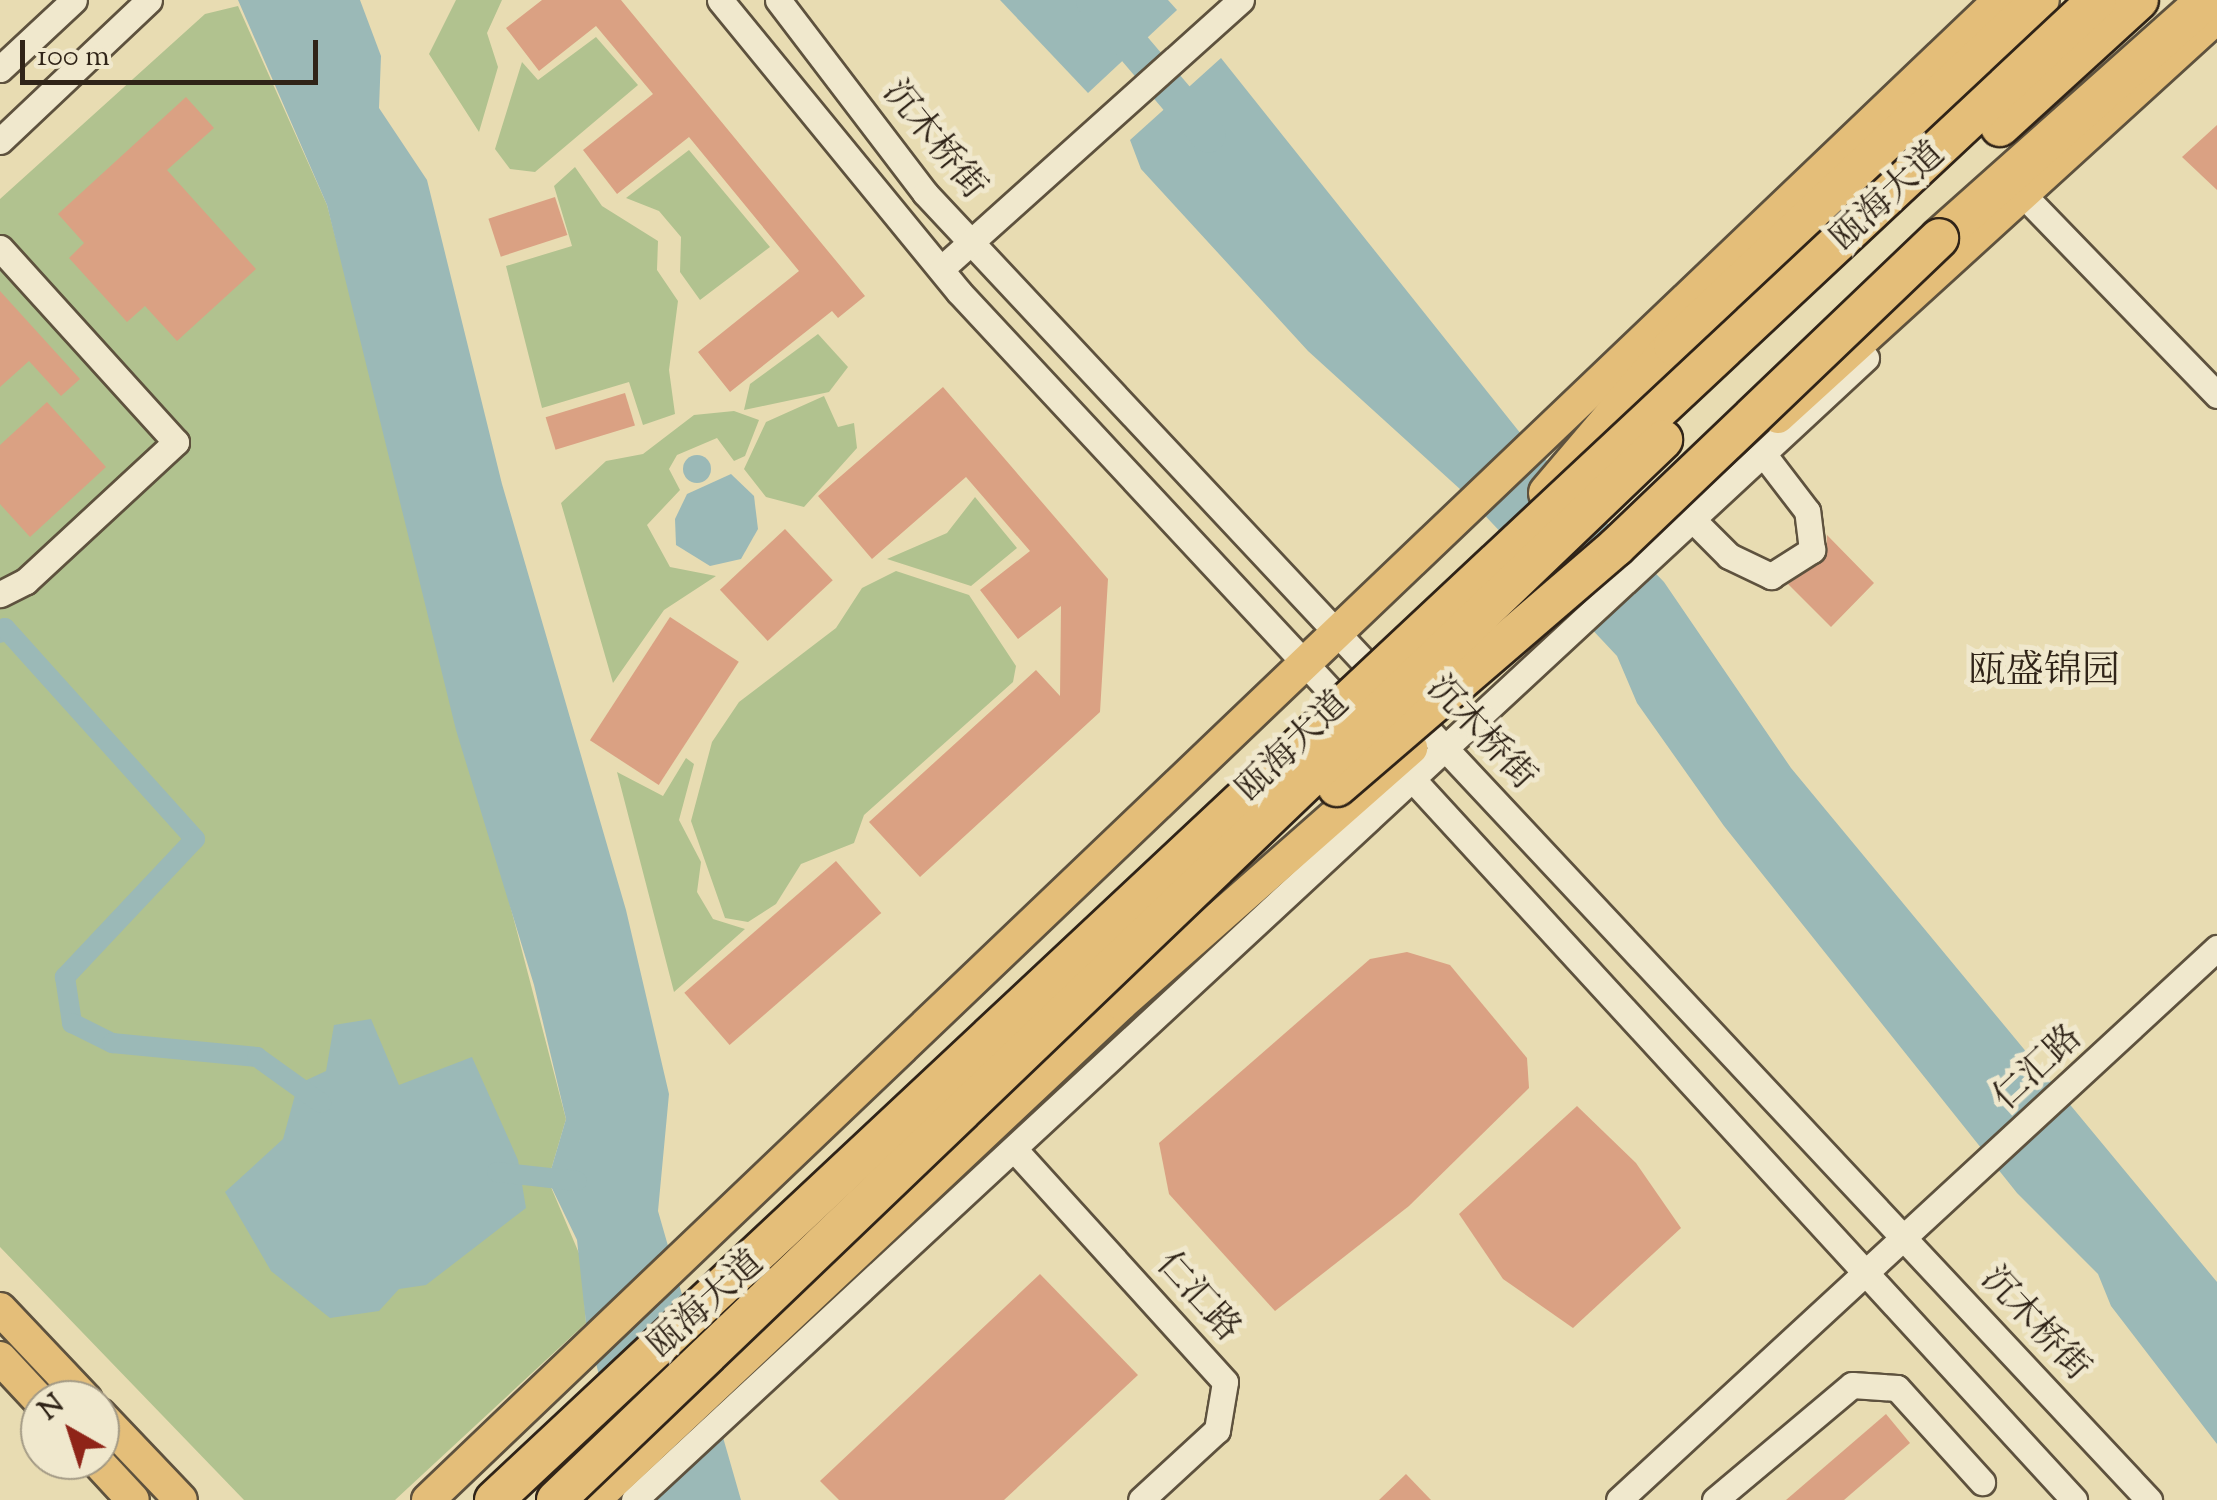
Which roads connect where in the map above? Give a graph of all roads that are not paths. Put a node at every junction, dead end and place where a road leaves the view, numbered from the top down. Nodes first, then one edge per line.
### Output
1 (74, 0) edge
2 (149, 0) edge
3 (720, 0) edge
4 (778, 0) edge
5 (1241, 0) edge
6 (2000, 0) edge
7 (2040, 0) edge
8 (2098, 0) edge
9 (2139, 0) edge
10 (2206, 0) edge
11 (2217, 16) edge
12 (2217, 34) edge
13 (0, 69) edge
14 (0, 141) edge
15 (2032, 204) junction
16 (970, 241) junction
17 (0, 248) edge
18 (941, 268) junction
19 (2217, 395) edge
20 (1764, 455) junction
21 (1694, 522) junction
22 (1468, 580) junction
23 (0, 594) edge
24 (1565, 627) junction
25 (1338, 634) junction
26 (1306, 665) junction
27 (1438, 741) junction
28 (1405, 771) junction
29 (2217, 948) edge
30 (1130, 957) junction
31 (1120, 1004) junction
32 (1083, 1085) junction
33 (1014, 1149) junction
34 (1905, 1239) junction
35 (1867, 1274) junction
36 (0, 1309) edge
37 (67, 1380) edge
38 (720, 1402) junction
39 (120, 1436) edge
40 (115, 1480) edge
41 (1982, 1482) dead end
42 (620, 1495) edge
43 (134, 1500) edge
44 (181, 1500) edge
45 (428, 1500) edge
46 (494, 1500) edge
47 (556, 1500) edge
48 (1141, 1500) edge
49 (1620, 1500) edge
50 (1714, 1500) edge
51 (2074, 1500) edge
52 (2150, 1500) edge

1 - 13 street
2 - 14 street
3 - 18 street
4 - 16 street, 沉木桥街
5 - 16 street
6 - 25 main road, 瓯海大道
7 - 22 highway
8 - 22 highway, 瓯海大道, bridge
9 - 30 highway, 瓯海大道, bridge
10 - 30 highway, bridge
11 - 24 main road, 瓯海大道
12 - 15 street
15 - 19 street
15 - 20 street
16 - 18 street
16 - 25 street, 沉木桥街
17 - 23 street
18 - 26 street
20 - 21 street
20 - 21 street
21 - 24 street
22 - 46 highway, 瓯海大道, bridge
24 - 27 main road, 瓯海大道
25 - 26 main road, 瓯海大道
25 - 27 street, 沉木桥街
26 - 28 street
26 - 45 main road, 瓯海大道
27 - 28 main road, 瓯海大道
27 - 34 street, 沉木桥街
28 - 31 main road, 瓯海大道
28 - 32 street
28 - 35 street
29 - 34 street, 仁汇路
30 - 47 highway, 瓯海大道, bridge
31 - 32 street
31 - 38 main road, 瓯海大道
32 - 33 street
33 - 38 street
33 - 48 street, 仁汇路
34 - 35 street, 仁汇路
34 - 52 street, 沉木桥街
35 - 49 street, 仁汇路
35 - 51 street
36 - 37 main road
38 - 42 main road, 瓯海大道
39 - 44 main road
40 - 43 main road
41 - 50 street

